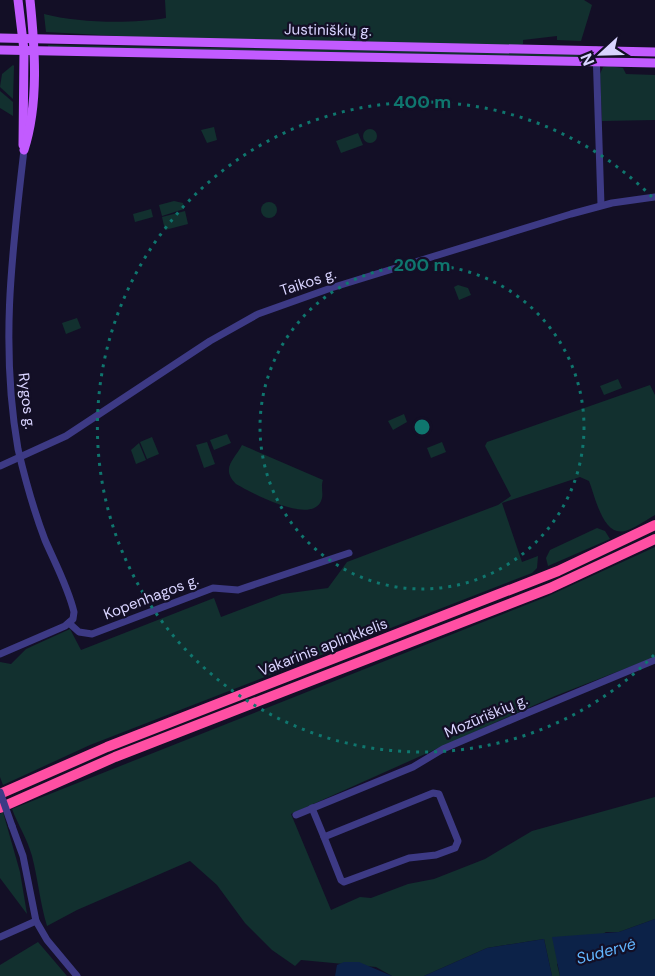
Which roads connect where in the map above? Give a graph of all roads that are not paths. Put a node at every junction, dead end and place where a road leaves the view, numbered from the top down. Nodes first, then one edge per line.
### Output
1 (18, 0) edge
2 (30, 0) edge
3 (0, 38) edge
4 (23, 38) junction
5 (34, 38) junction
6 (0, 50) edge
7 (24, 50) junction
8 (596, 50) junction
9 (35, 51) junction
10 (655, 52) edge
11 (596, 63) junction
12 (655, 63) edge
13 (24, 150) junction
14 (655, 197) edge
15 (602, 205) junction
16 (20, 457) junction
17 (0, 466) edge
18 (655, 525) edge
19 (655, 539) edge
20 (349, 553) dead end
21 (69, 623) junction
22 (0, 654) edge
23 (655, 660) edge
24 (0, 793) edge
25 (0, 808) edge
26 (312, 808) junction
27 (296, 815) dead end
28 (324, 837) junction
29 (36, 921) junction
30 (0, 937) edge
31 (77, 976) edge

1 - 4 main road, Rygos g.
2 - 5 main road, Rygos g.
3 - 4 main road, Justiniškių g.
4 - 5 main road, Justiniškių g.
4 - 7 main road, Rygos g.
5 - 8 main road, Justiniškių g.
5 - 9 main road, Rygos g.
6 - 7 main road, Justiniškių g.
7 - 9 main road, Justiniškių g.
7 - 13 main road, Rygos g.
8 - 10 main road, Justiniškių g.
8 - 11 street
9 - 11 main road, Justiniškių g.
9 - 13 main road, Rygos g.
11 - 12 main road, Justiniškių g.
11 - 15 street
13 - 16 street, Rygos g.
14 - 15 street, Taikos g.
15 - 16 street, Taikos g.
16 - 17 street, Taikos g.
16 - 21 street, Rygos g.
18 - 24 highway, Vakarinis aplinkkelis
19 - 25 highway, Vakarinis aplinkkelis
20 - 21 street, Kopenhagos g.
21 - 22 street
23 - 26 street, Mozūriškių g.
24 - 29 street, bridge
26 - 27 street, Mozūriškių g.
26 - 28 street
28 - 28 street
29 - 30 street
29 - 31 street

